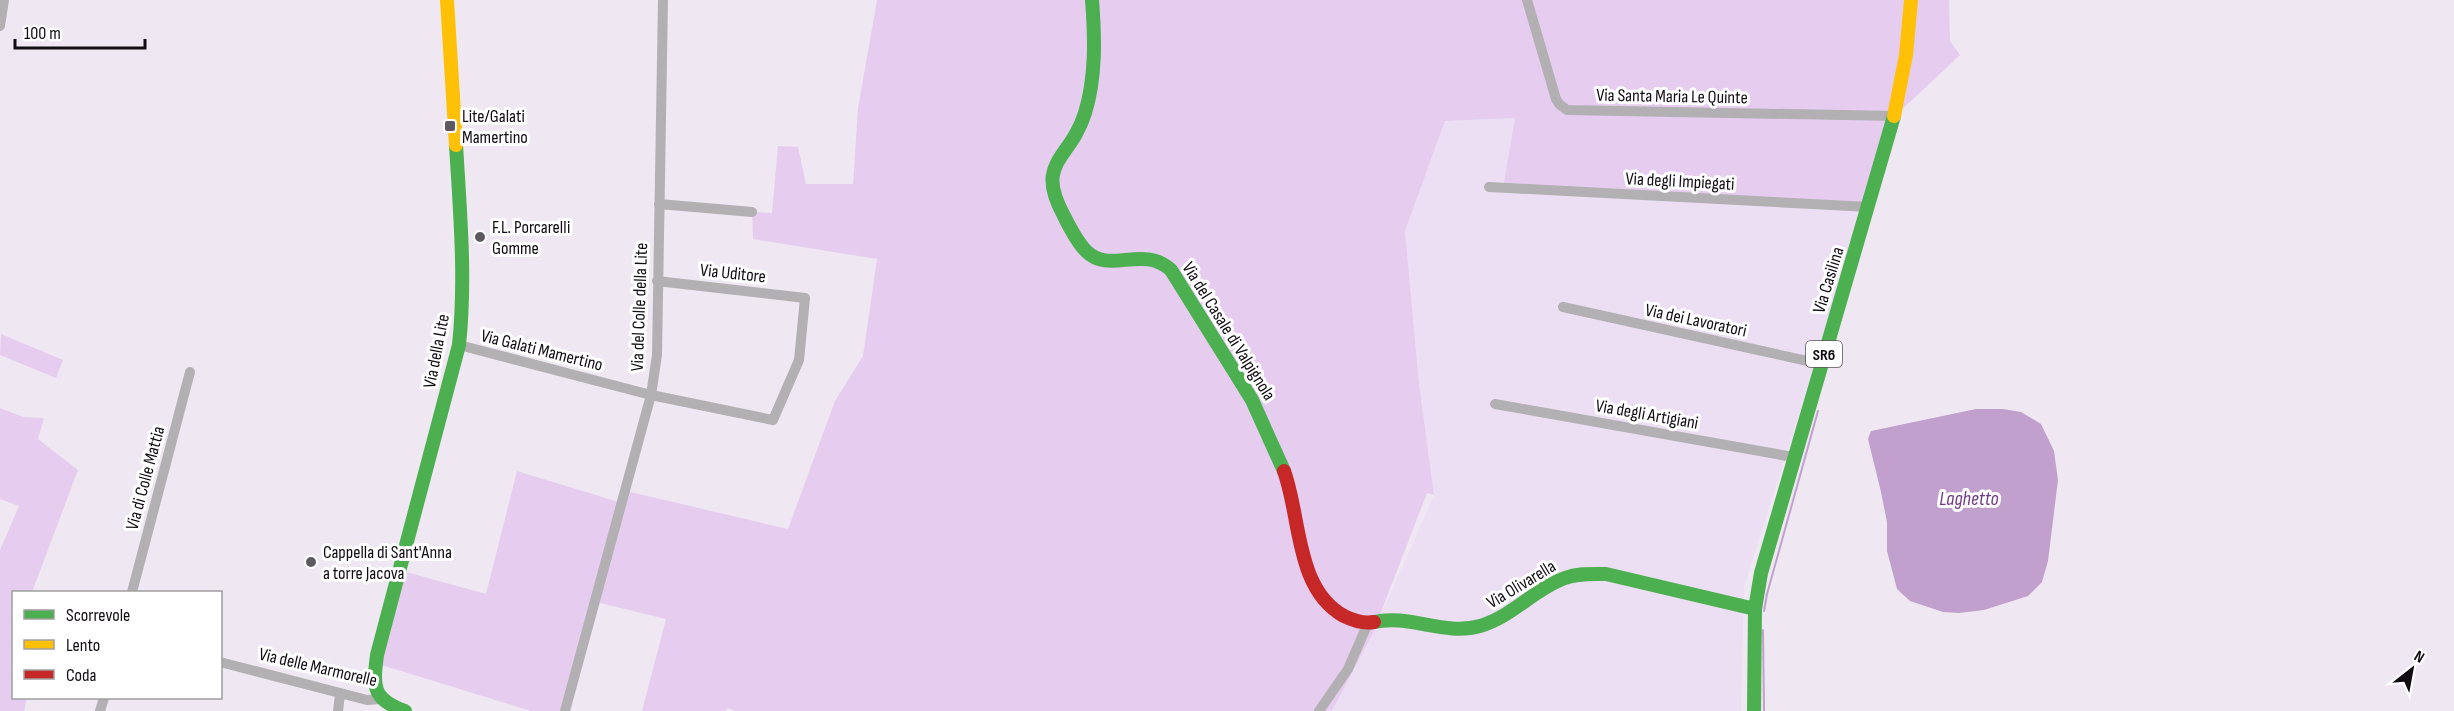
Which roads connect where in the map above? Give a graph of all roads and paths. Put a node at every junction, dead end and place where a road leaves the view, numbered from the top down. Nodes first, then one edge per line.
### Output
1 (4, 0) edge
2 (447, 0) edge
3 (663, 0) edge
4 (1092, 0) edge
5 (1527, 0) edge
6 (1911, 0) edge
7 (0, 26) edge
8 (1895, 116) junction
9 (1489, 187) dead end
10 (659, 204) junction
11 (1869, 207) junction
12 (752, 212) dead end
13 (657, 281) junction
14 (805, 298) joint
15 (1563, 307) dead end
16 (459, 345) junction
17 (1821, 364) junction
18 (190, 372) dead end
19 (651, 395) junction
20 (1495, 404) dead end
21 (1793, 457) junction
22 (132, 591) edge
23 (1755, 609) junction
24 (1368, 623) junction
25 (222, 663) edge
26 (340, 694) junction
27 (380, 699) junction
28 (338, 711) edge
29 (405, 711) edge
30 (565, 711) edge
31 (1319, 711) edge
32 (1754, 711) edge

1 - 7 street
2 - 16 street, Via della Lite
3 - 10 street, Via del Colle della Lite
4 - 24 street, Via del Casale di Valpignola
5 - 8 street, Via Santa Maria Le Quinte
6 - 8 street, Via Casilina / SR6
8 - 11 street, Via Casilina / SR6
9 - 11 street, Via degli Impiegati
10 - 12 street
10 - 13 street, Via del Colle della Lite
11 - 17 street, Via Casilina / SR6
13 - 14 street, Via Uditore
13 - 19 street, Via del Colle della Lite
14 - 19 street, Via Galati Mamertino
15 - 17 street, Via dei Lavoratori
16 - 19 street, Via Galati Mamertino
16 - 27 street, Via della Lite
17 - 21 street, Via Casilina / SR6
18 - 22 street, Via di Colle Mattia
19 - 30 street, Via del Colle della Lite
20 - 21 street, Via degli Artigiani
21 - 23 street, Via Casilina / SR6
23 - 24 street, Via Olivarella
23 - 32 street, Via Casilina / SR6
24 - 31 street
25 - 26 street, Via delle Marmorelle
26 - 27 street, Via delle Marmorelle
26 - 28 street
27 - 29 street, Via delle Marmorelle

